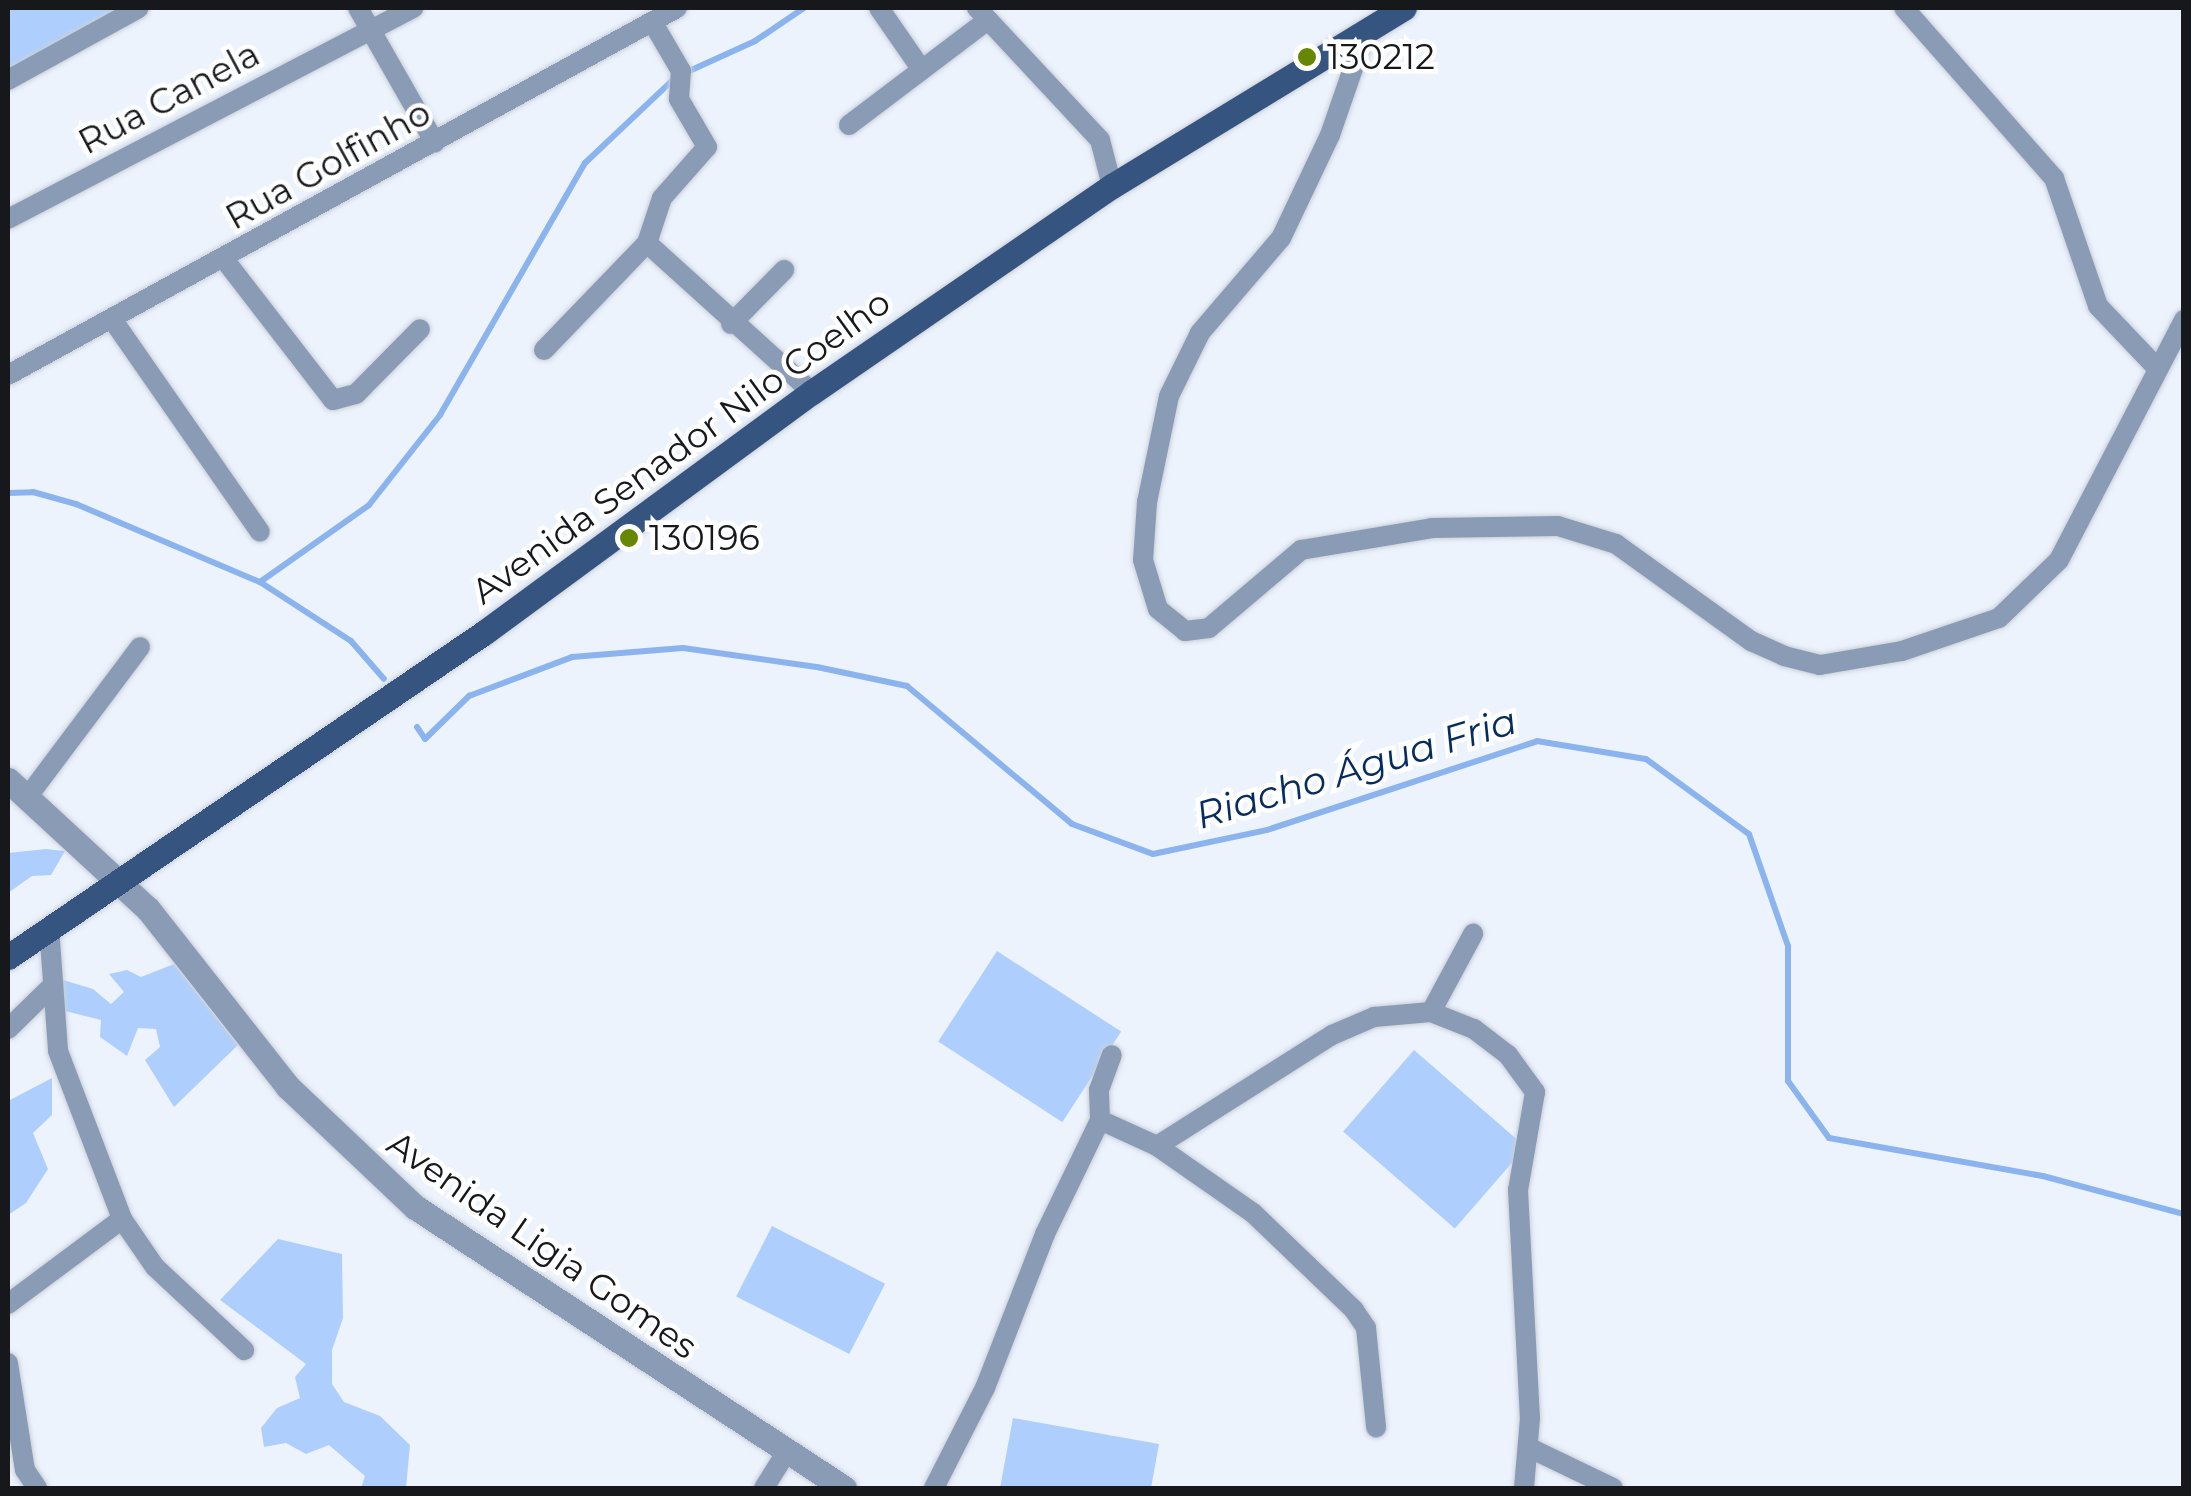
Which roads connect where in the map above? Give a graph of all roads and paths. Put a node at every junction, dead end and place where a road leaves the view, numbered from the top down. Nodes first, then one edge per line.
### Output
1 (139, 8) edge
2 (358, 8) edge
3 (413, 8) edge
4 (677, 8) edge
5 (878, 8) edge
6 (1404, 8) edge
7 (1904, 8) edge
8 (983, 14) edge
9 (653, 23) junction
10 (370, 30) junction
11 (1366, 32) junction
12 (922, 70) junction
13 (8, 80) edge
14 (849, 124) dead end
15 (435, 143) junction
16 (1112, 186) junction
17 (8, 219) edge
18 (647, 243) junction
19 (224, 260) junction
20 (784, 270) dead end
21 (112, 319) junction
22 (2184, 320) edge
23 (732, 324) junction
24 (420, 329) dead end
25 (544, 350) dead end
26 (2158, 369) junction
27 (8, 376) edge
28 (812, 392) junction
29 (260, 532) dead end
30 (140, 647) dead end
31 (8, 780) edge
32 (29, 796) junction
33 (119, 882) junction
34 (49, 927) junction
35 (1473, 934) dead end
36 (8, 956) edge
37 (51, 987) junction
38 (1430, 1012) junction
39 (8, 1029) edge
40 (1112, 1056) dead end
41 (1100, 1120) junction
42 (1157, 1146) junction
43 (122, 1219) junction
44 (8, 1304) edge
45 (244, 1350) dead end
46 (8, 1363) edge
47 (1376, 1428) dead end
48 (1530, 1448) junction
49 (785, 1454) junction
50 (37, 1488) edge
51 (764, 1488) edge
52 (844, 1488) edge
53 (934, 1488) edge
54 (1524, 1488) edge
55 (1613, 1488) edge

1 - 13 street
2 - 10 street
3 - 10 street, Rua Canela
4 - 9 street, Rua Golfinho
5 - 12 street
6 - 11 main road, Avenida Senador Nilo Coelho
7 - 26 street
8 - 12 street
8 - 16 street
9 - 15 street, Rua Golfinho
9 - 18 street
10 - 15 street
10 - 17 street, Rua Canela
11 - 16 main road, Avenida Senador Nilo Coelho
11 - 26 street
12 - 14 street
15 - 19 street, Rua Golfinho
16 - 28 main road, Avenida Senador Nilo Coelho
18 - 23 street
18 - 25 street
19 - 21 street, Rua Golfinho
19 - 24 street
20 - 23 street
21 - 27 street, Rua Golfinho
21 - 29 street
22 - 26 street
23 - 28 street
28 - 33 main road, Avenida Senador Nilo Coelho
30 - 32 street
31 - 32 street, Avenida Ligia Gomes
32 - 33 street, Avenida Ligia Gomes
33 - 34 main road, Avenida Senador Nilo Coelho
33 - 49 street, Avenida Ligia Gomes
34 - 36 main road, Avenida Senador Nilo Coelho
34 - 37 street
35 - 38 street
37 - 39 street
37 - 43 street
38 - 42 street
38 - 48 street
40 - 41 street
41 - 42 street
41 - 53 street
42 - 47 street
43 - 44 street
43 - 45 street
46 - 50 street
48 - 54 street
48 - 55 street
49 - 51 street
49 - 52 street, Avenida Ligia Gomes

